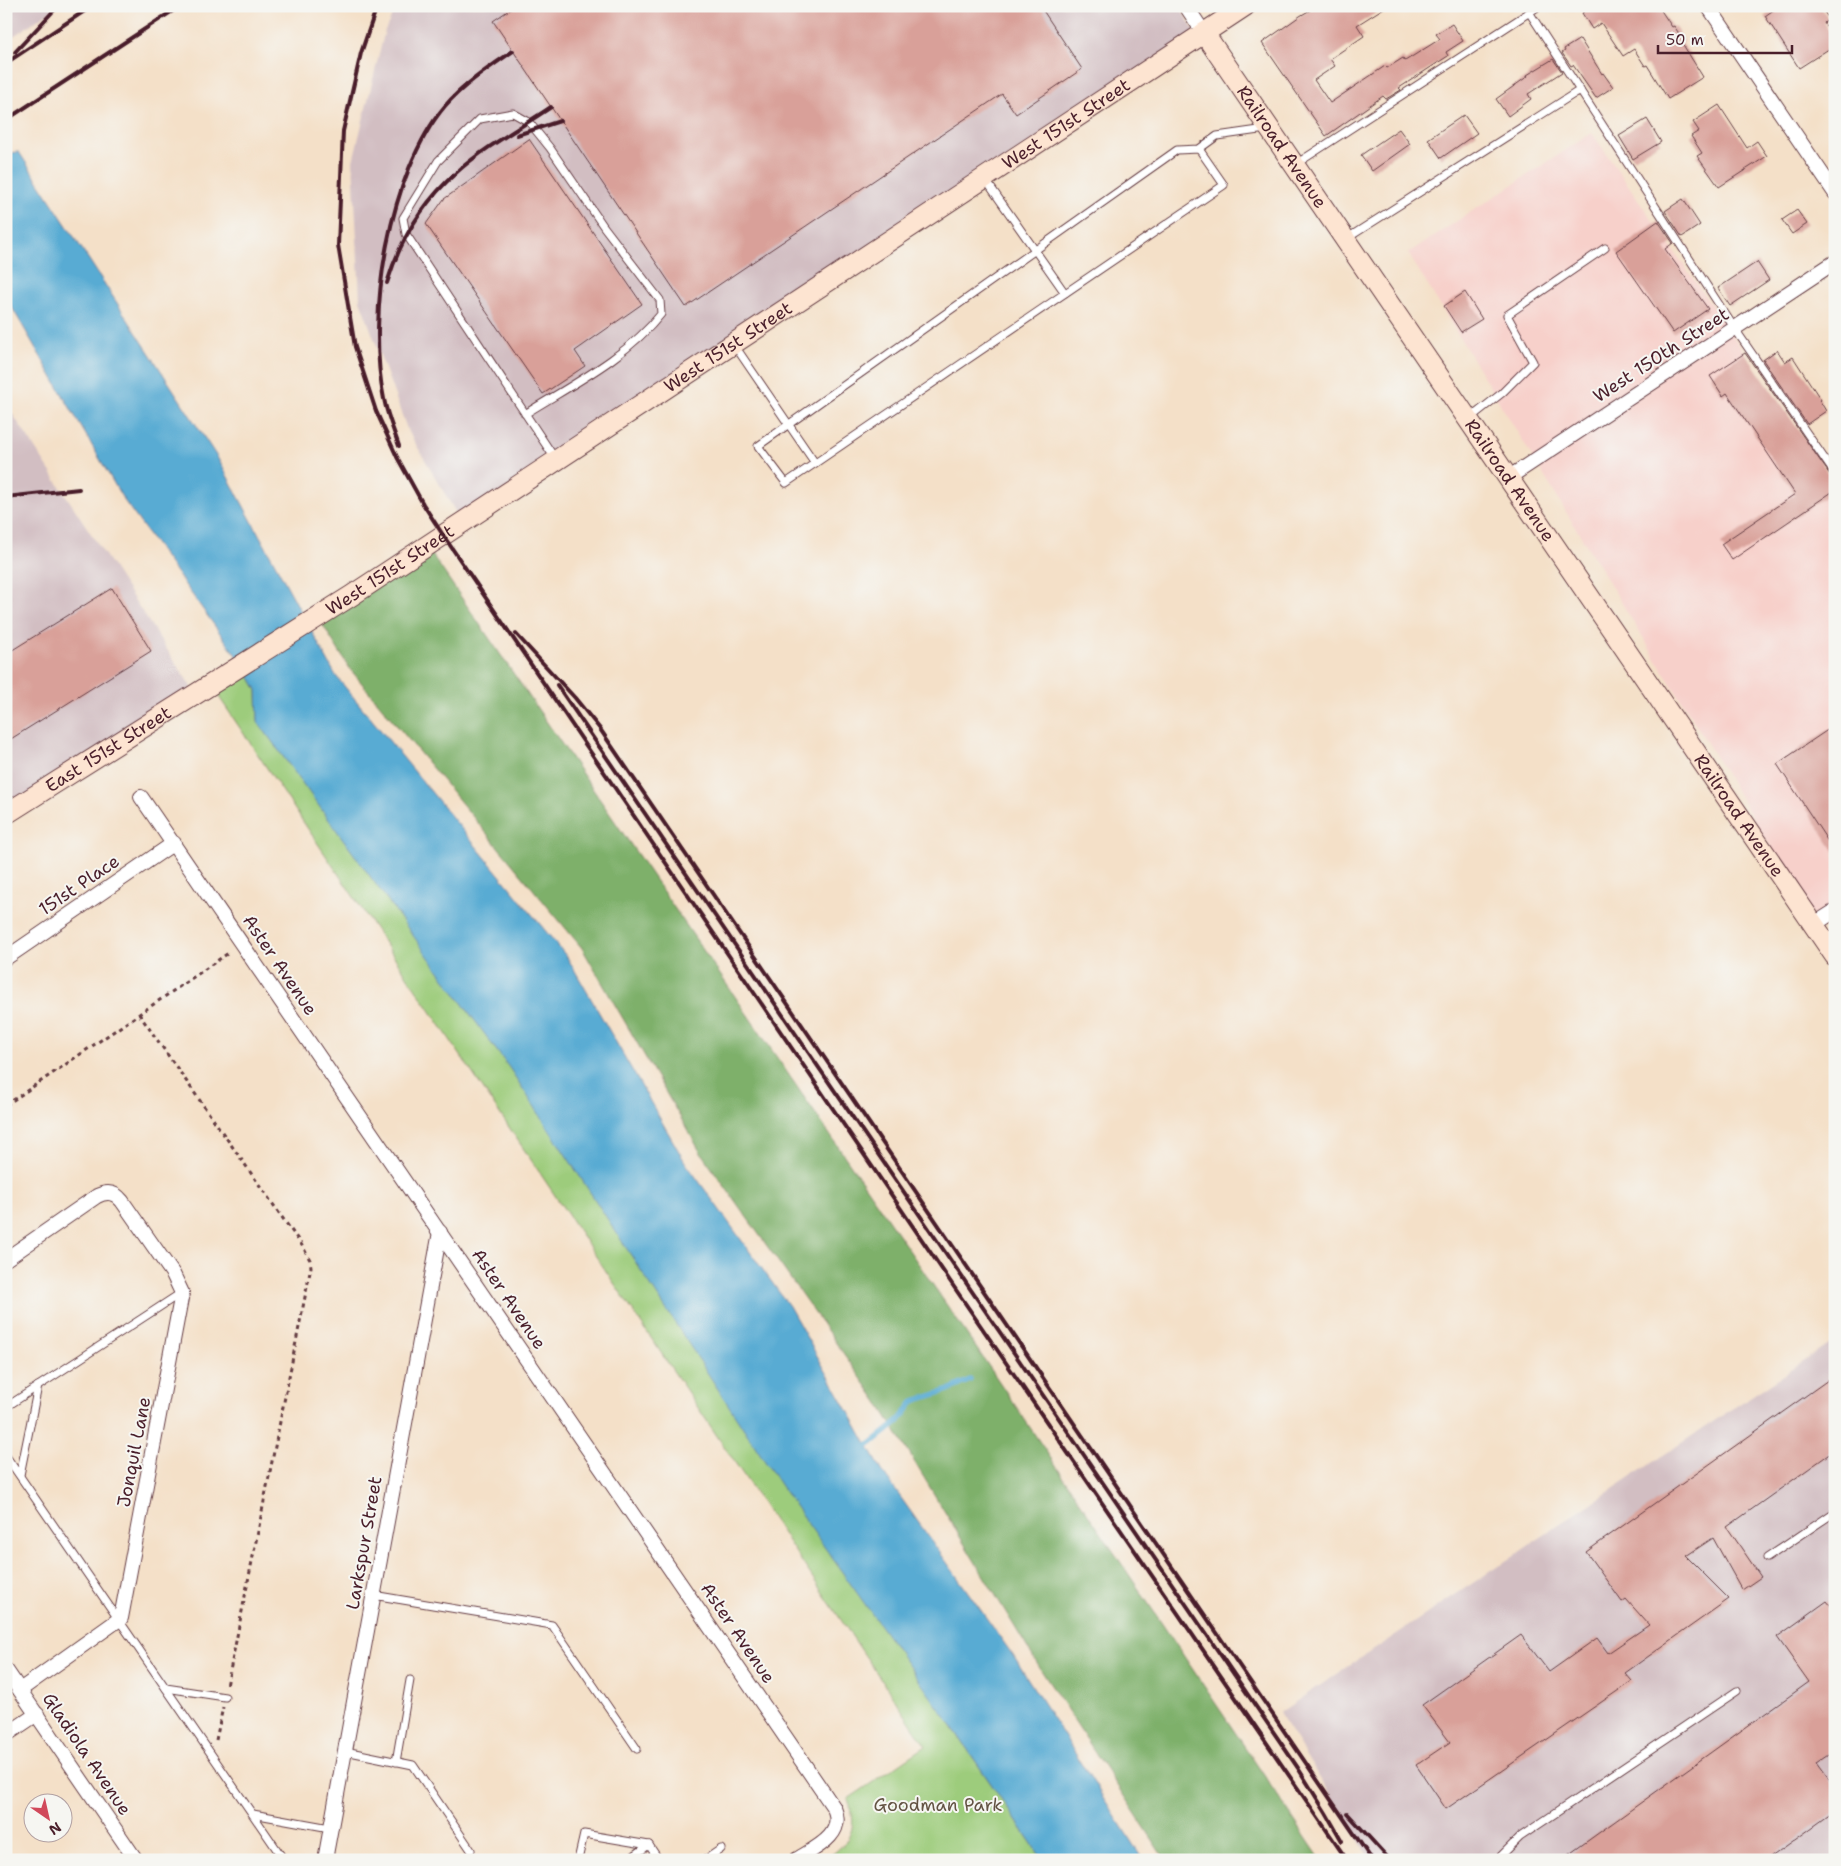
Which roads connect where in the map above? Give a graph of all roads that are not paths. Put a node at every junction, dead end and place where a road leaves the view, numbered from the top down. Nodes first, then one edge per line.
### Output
1 (1186, 6) edge
2 (1245, 6) edge
3 (1539, 6) edge
4 (1708, 6) edge
5 (1529, 12) junction
6 (1204, 33) junction
7 (1580, 90) junction
8 (1270, 129) junction
9 (1199, 149) junction
10 (1294, 165) junction
11 (985, 179) junction
12 (1835, 193) edge
13 (1346, 240) junction
14 (1605, 248) dead end
15 (1035, 250) junction
16 (1835, 262) edge
17 (1065, 293) junction
18 (1735, 329) junction
19 (734, 344) junction
20 (525, 414) junction
21 (1468, 420) junction
22 (789, 424) junction
23 (556, 461) junction
24 (815, 463) junction
25 (1835, 474) edge
26 (1508, 478) junction
27 (211, 685) joint
28 (141, 797) dead end
29 (6, 814) edge
30 (174, 843) junction
31 (1835, 911) edge
32 (1814, 925) junction
33 (1835, 956) edge
34 (6, 958) edge
35 (440, 1232) junction
36 (6, 1259) edge
37 (182, 1293) junction
38 (38, 1386) junction
39 (6, 1407) edge
40 (6, 1456) edge
41 (20, 1475) junction
42 (1835, 1512) edge
43 (1767, 1558) dead end
44 (374, 1595) junction
45 (119, 1620) junction
46 (410, 1680) dead end
47 (12, 1682) edge
48 (166, 1688) junction
49 (1737, 1691) dead end
50 (225, 1697) road end
51 (37, 1714) junction
52 (6, 1735) edge
53 (636, 1749) dead end
54 (345, 1751) junction
55 (396, 1762) junction
56 (253, 1814) junction
57 (330, 1828) junction
58 (649, 1845) junction
59 (721, 1849) dead end
60 (471, 1850) dead end
61 (136, 1860) edge
62 (284, 1860) edge
63 (325, 1860) edge
64 (578, 1860) edge
65 (628, 1860) edge
66 (659, 1860) edge
67 (705, 1860) edge
68 (796, 1860) edge
69 (1497, 1860) edge

1 - 6 street, Railroad Avenue
2 - 6 street, West 151st Street
3 - 5 lane
4 - 12 street
5 - 7 lane
5 - 10 lane
6 - 8 street, Railroad Avenue
6 - 11 street, West 151st Street
7 - 13 lane
7 - 18 lane
8 - 9 lane
8 - 10 street, Railroad Avenue
9 - 15 lane
9 - 17 lane
10 - 13 street, Railroad Avenue
11 - 15 lane
11 - 19 street, West 151st Street
13 - 21 street, Railroad Avenue
14 - 21 lane
15 - 17 lane
15 - 22 lane
16 - 18 street, West 150th Street
17 - 24 lane
18 - 25 lane
18 - 26 street, West 150th Street
19 - 22 lane
19 - 23 street, West 151st Street
20 - 20 lane
20 - 23 lane
21 - 26 street, Railroad Avenue
22 - 24 lane
22 - 24 lane
23 - 27 street, West 151st Street
26 - 32 street, Railroad Avenue
27 - 29 street, East 151st Street
28 - 30 street, Aster Avenue
30 - 34 street, 151st Place
30 - 35 street, Aster Avenue
31 - 32 street
32 - 33 street, Railroad Avenue
35 - 44 street, Larkspur Street
35 - 68 street, Aster Avenue
36 - 37 street
37 - 38 lane
37 - 45 street, Jonquil Lane
38 - 39 lane
38 - 41 lane
40 - 41 lane
41 - 45 lane
42 - 43 lane
44 - 53 lane
44 - 54 street, Larkspur Street
45 - 47 street
45 - 48 lane
46 - 55 lane
47 - 51 street, Gladiola Avenue
48 - 50 lane
48 - 56 lane
49 - 69 lane
51 - 52 street
51 - 61 street, Gladiola Avenue
54 - 55 lane
54 - 57 street, Larkspur Street
55 - 60 lane
56 - 57 lane
56 - 62 lane
57 - 63 street, Larkspur Street
58 - 64 lane
58 - 65 lane
58 - 66 lane
59 - 67 lane

